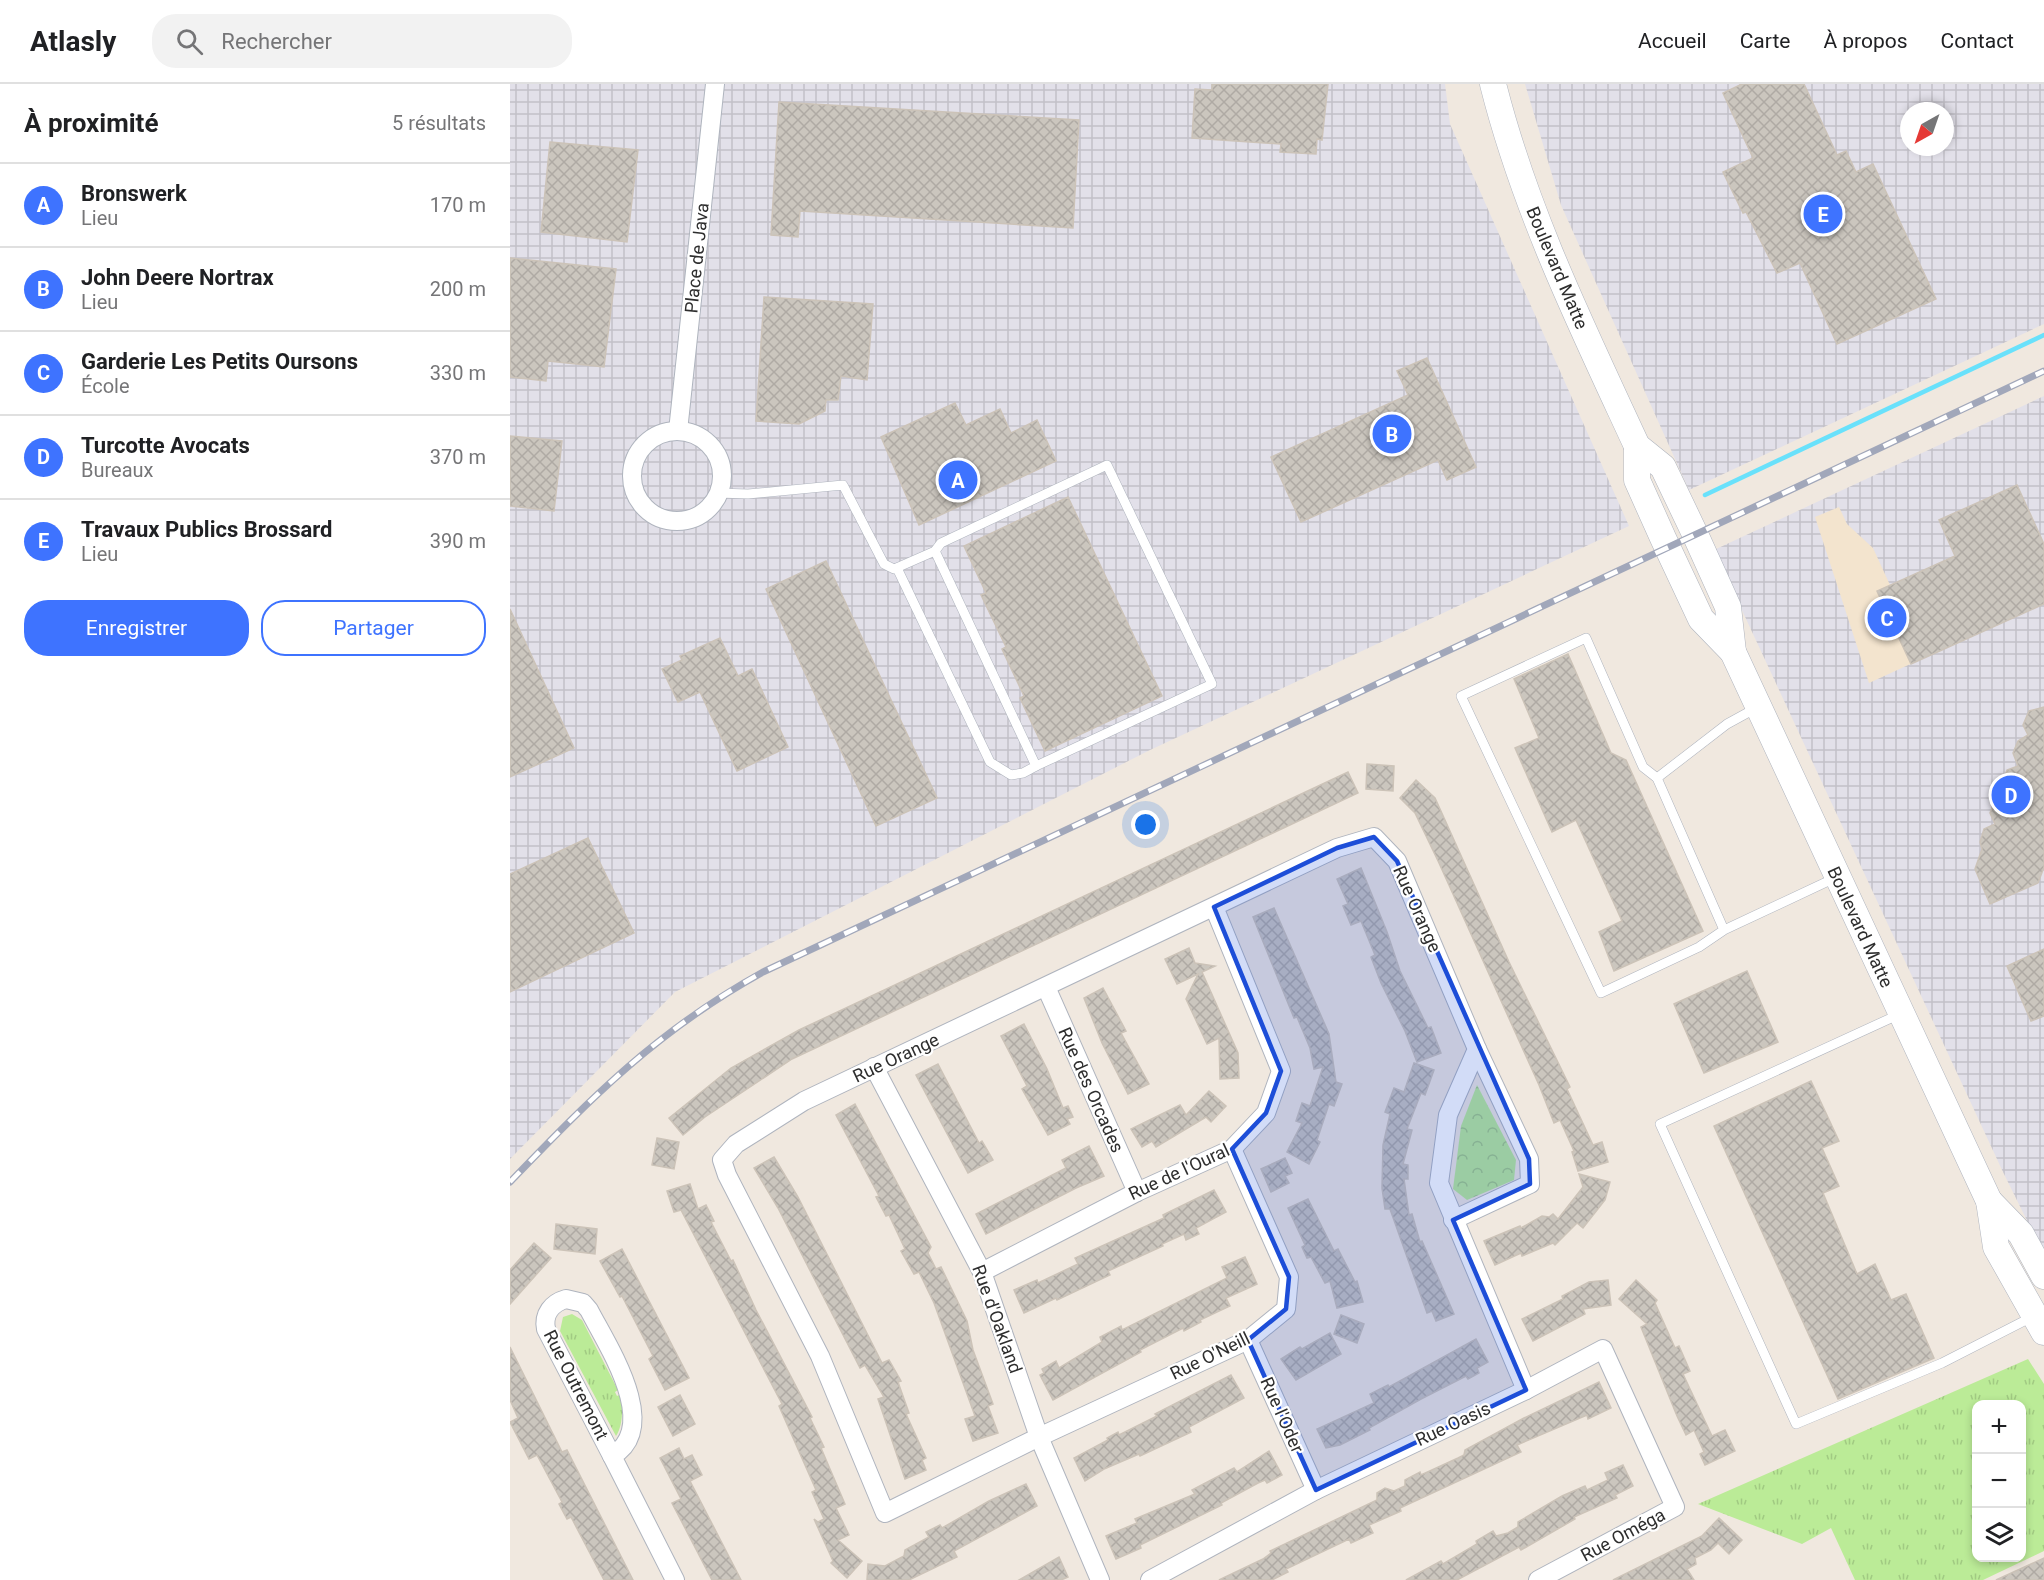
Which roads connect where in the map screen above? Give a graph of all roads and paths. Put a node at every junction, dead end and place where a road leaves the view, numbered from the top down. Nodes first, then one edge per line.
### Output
1 (715, 84) edge
2 (1493, 84) edge
3 (678, 431) junction
4 (718, 493) junction
5 (935, 551) junction
6 (897, 568) junction
7 (1758, 707) junction
8 (1036, 766) junction
9 (1657, 778) junction
10 (1837, 877) junction
11 (1214, 907) junction
12 (1724, 930) junction
13 (1046, 987) junction
14 (1900, 1014) junction
15 (1477, 1048) junction
16 (874, 1067) junction
17 (1232, 1149) junction
18 (1137, 1192) junction
19 (1989, 1200) junction
20 (1453, 1220) junction
21 (982, 1272) junction
22 (2044, 1276) edge
23 (2039, 1324) edge
24 (1248, 1340) junction
25 (1526, 1390) junction
26 (1039, 1437) junction
27 (612, 1456) junction
28 (1316, 1490) junction
29 (1676, 1507) joint
30 (1541, 1579) edge
31 (675, 1580) edge
32 (1101, 1580) edge
33 (1149, 1580) edge

1 - 3 street, Place de Java
2 - 7 main road, Boulevard Matte
3 - 4 street
3 - 4 street
4 - 6 lane
5 - 6 lane
5 - 8 lane
5 - 8 lane
6 - 8 lane
7 - 9 lane
7 - 10 main road, Boulevard Matte
9 - 12 lane
9 - 12 lane
10 - 12 lane
10 - 14 main road, Boulevard Matte
11 - 13 street, Rue Orange
11 - 15 street, Rue Orange
11 - 17 street, Rue de l'Oural
13 - 16 street, Rue Orange
13 - 18 street, Rue des Orcades
14 - 19 main road, Boulevard Matte
14 - 23 lane
15 - 20 street
15 - 20 street, Rue Orange
16 - 21 street, Rue d'Oakland
16 - 26 street, Rue Orange
17 - 18 street, Rue de l'Oural
17 - 24 street, Rue O'Neill
18 - 21 street, Rue de l'Oural
19 - 22 main road, Boulevard Matte
19 - 23 main road, Boulevard Matte
20 - 25 street
21 - 26 street, Rue d'Oakland
24 - 26 street, Rue O'Neill
24 - 28 street, Rue l'Oder
25 - 28 street, Rue Oasis
25 - 29 street, Rue Oasis
26 - 32 street, Rue d'Oakland
27 - 27 street, Rue Outremont
27 - 31 street, Rue Outremont
28 - 33 street, Rue Oasis
29 - 30 street, Rue Oméga

